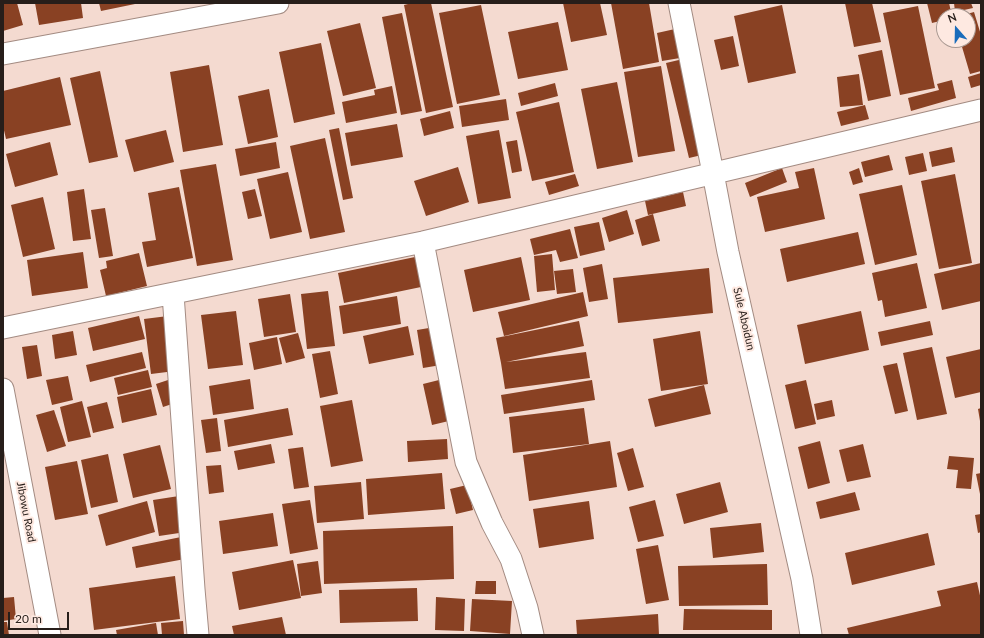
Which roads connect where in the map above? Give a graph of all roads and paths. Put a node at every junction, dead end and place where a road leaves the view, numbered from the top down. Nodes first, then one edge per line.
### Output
1 (278, 3) edge
2 (679, 3) edge
3 (3, 54) edge
4 (981, 110) edge
5 (714, 173) junction
6 (424, 242) junction
7 (173, 294) junction
8 (3, 328) edge
9 (3, 388) edge
10 (50, 635) edge
11 (198, 635) edge
12 (533, 635) edge
13 (811, 635) edge

1 - 3 street
2 - 5 street, Sule Aboidun
4 - 5 street
5 - 6 street
5 - 13 street, Sule Aboidun
6 - 7 street
6 - 12 street
7 - 8 street
7 - 11 street
9 - 10 street, Jibowu Road

